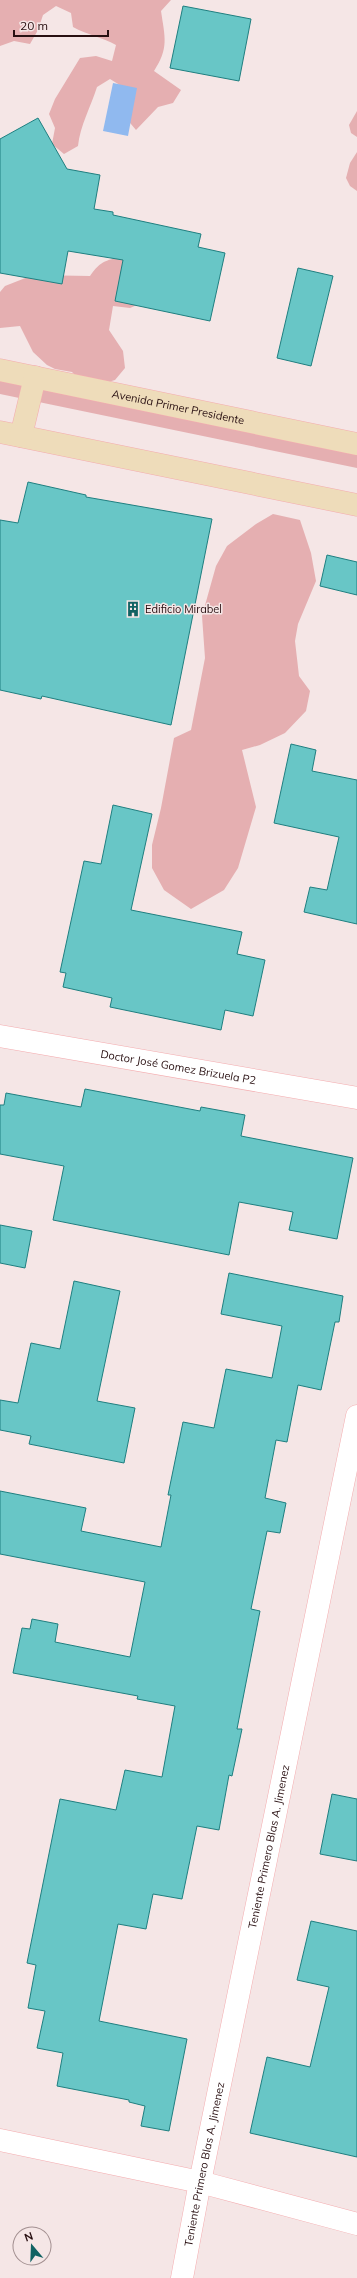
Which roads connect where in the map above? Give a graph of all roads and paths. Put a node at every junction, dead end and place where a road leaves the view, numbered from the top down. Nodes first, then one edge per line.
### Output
1 (0, 370) edge
2 (35, 377) junction
3 (0, 432) edge
4 (21, 436) junction
5 (357, 444) edge
6 (357, 505) edge
7 (0, 1036) edge
8 (357, 1098) edge
9 (357, 1416) edge
10 (0, 2140) edge
11 (200, 2182) junction
12 (357, 2224) edge
13 (182, 2278) edge

1 - 2 main road, Avenida Primer Presidente
2 - 4 main road
2 - 5 main road, Avenida Primer Presidente
3 - 4 main road
4 - 6 main road
7 - 8 street, Doctor José Gomez Brizuela P2
9 - 11 street, Teniente Primero Blas A. Jimenez
10 - 11 street
11 - 12 street
11 - 13 street, Teniente Primero Blas A. Jimenez

